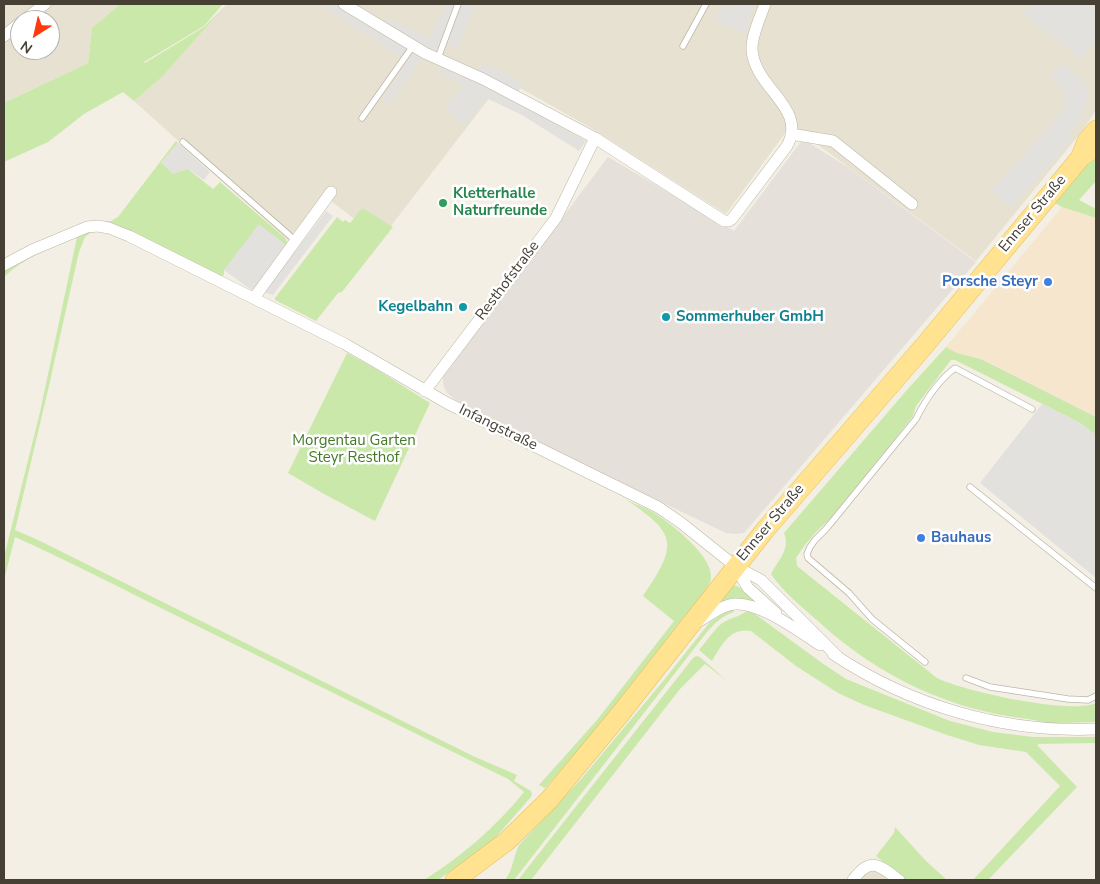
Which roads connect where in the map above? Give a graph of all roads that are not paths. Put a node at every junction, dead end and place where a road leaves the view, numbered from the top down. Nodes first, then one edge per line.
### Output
1 (344, 4) edge
2 (458, 4) edge
3 (706, 4) edge
4 (765, 4) edge
5 (414, 46) junction
6 (683, 46) dead end
7 (438, 58) junction
8 (362, 118) dead end
9 (1096, 130) edge
10 (791, 134) junction
11 (595, 138) junction
12 (183, 142) dead end
13 (1088, 152) edge
14 (332, 192) dead end
15 (912, 204) dead end
16 (296, 242) junction
17 (4, 265) edge
18 (254, 298) junction
19 (425, 391) junction
20 (1032, 409) dead end
21 (970, 487) dead end
22 (736, 566) junction
23 (1096, 588) edge
24 (793, 627) junction
25 (688, 628) junction
26 (838, 657) junction
27 (925, 662) dead end
28 (966, 678) dead end
29 (1096, 696) edge
30 (1096, 729) edge
31 (454, 880) edge
32 (853, 880) edge
33 (899, 880) edge

1 - 5 street
2 - 7 lane
3 - 6 lane
4 - 10 street
5 - 7 street
5 - 8 lane
7 - 11 street
9 - 13 main road, Ennser Straße
10 - 11 street
10 - 15 street
11 - 19 street, Resthofstraße
12 - 16 lane
13 - 22 main road, Ennser Straße
14 - 16 street
16 - 18 street
17 - 18 street, Infangstraße
18 - 19 street, Infangstraße
19 - 22 street, Infangstraße
20 - 27 lane
21 - 23 lane
22 - 24 street
22 - 25 main road, Ennser Straße
22 - 26 street
24 - 25 street
24 - 26 street
25 - 31 main road, Ennser Straße
26 - 30 street
28 - 29 lane
32 - 33 street

